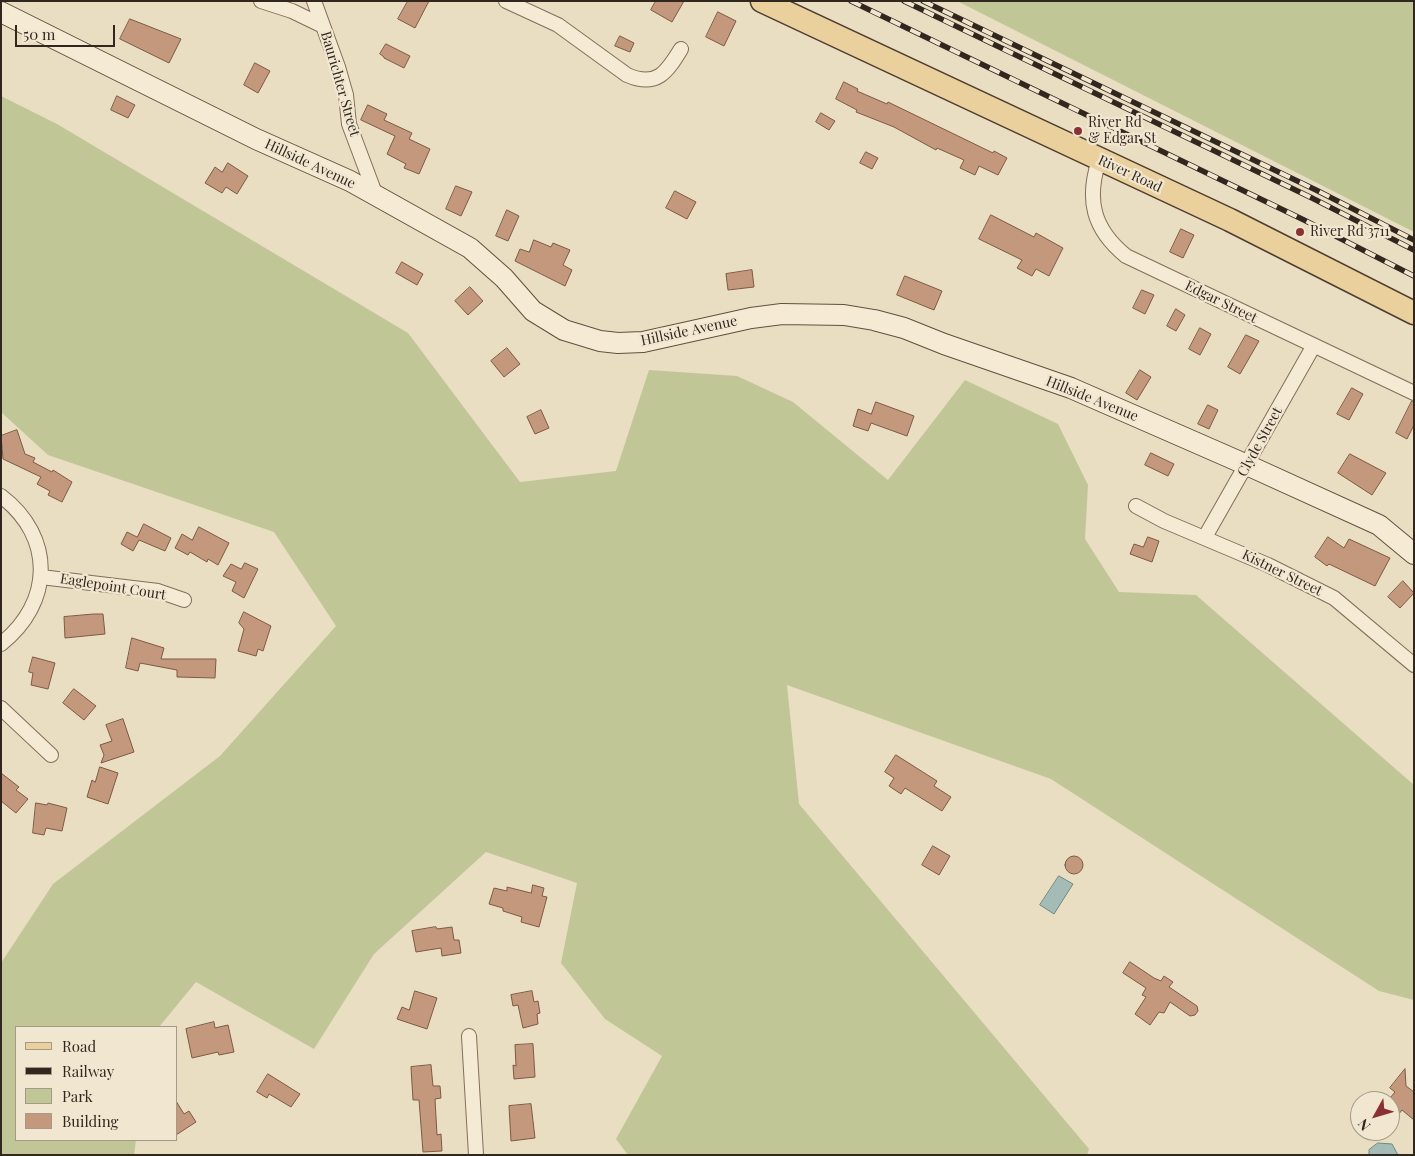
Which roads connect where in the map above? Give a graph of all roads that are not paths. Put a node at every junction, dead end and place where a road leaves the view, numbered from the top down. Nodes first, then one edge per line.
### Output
1 (261, 1) edge
2 (314, 1) edge
3 (506, 1) edge
4 (762, 1) edge
5 (1, 12) edge
6 (324, 26) junction
7 (681, 49) dead end
8 (1099, 160) junction
9 (376, 196) junction
10 (1414, 313) edge
11 (1313, 347) junction
12 (1414, 393) edge
13 (1248, 465) junction
14 (1, 496) edge
15 (1136, 506) dead end
16 (1205, 537) junction
17 (1414, 554) edge
18 (41, 577) junction
19 (184, 600) dead end
20 (1, 644) edge
21 (1414, 665) edge
22 (1, 708) edge
23 (50, 755) dead end
24 (469, 1036) dead end
25 (476, 1155) edge

1 - 6 street
2 - 6 street, Baurichter Street
3 - 7 street
4 - 8 main road, River Road
5 - 9 street, Hillside Avenue
6 - 9 street, Baurichter Street
8 - 10 main road, River Road
8 - 11 street, Edgar Street
9 - 13 street, Hillside Avenue
11 - 12 street, Edgar Street
11 - 13 street, Clyde Street
13 - 16 street, Clyde Street
13 - 17 street, Hillside Avenue
14 - 18 street
15 - 16 street, Kistner Street
16 - 21 street, Kistner Street
18 - 19 street, Eaglepoint Court
18 - 20 street
22 - 23 street
24 - 25 street

